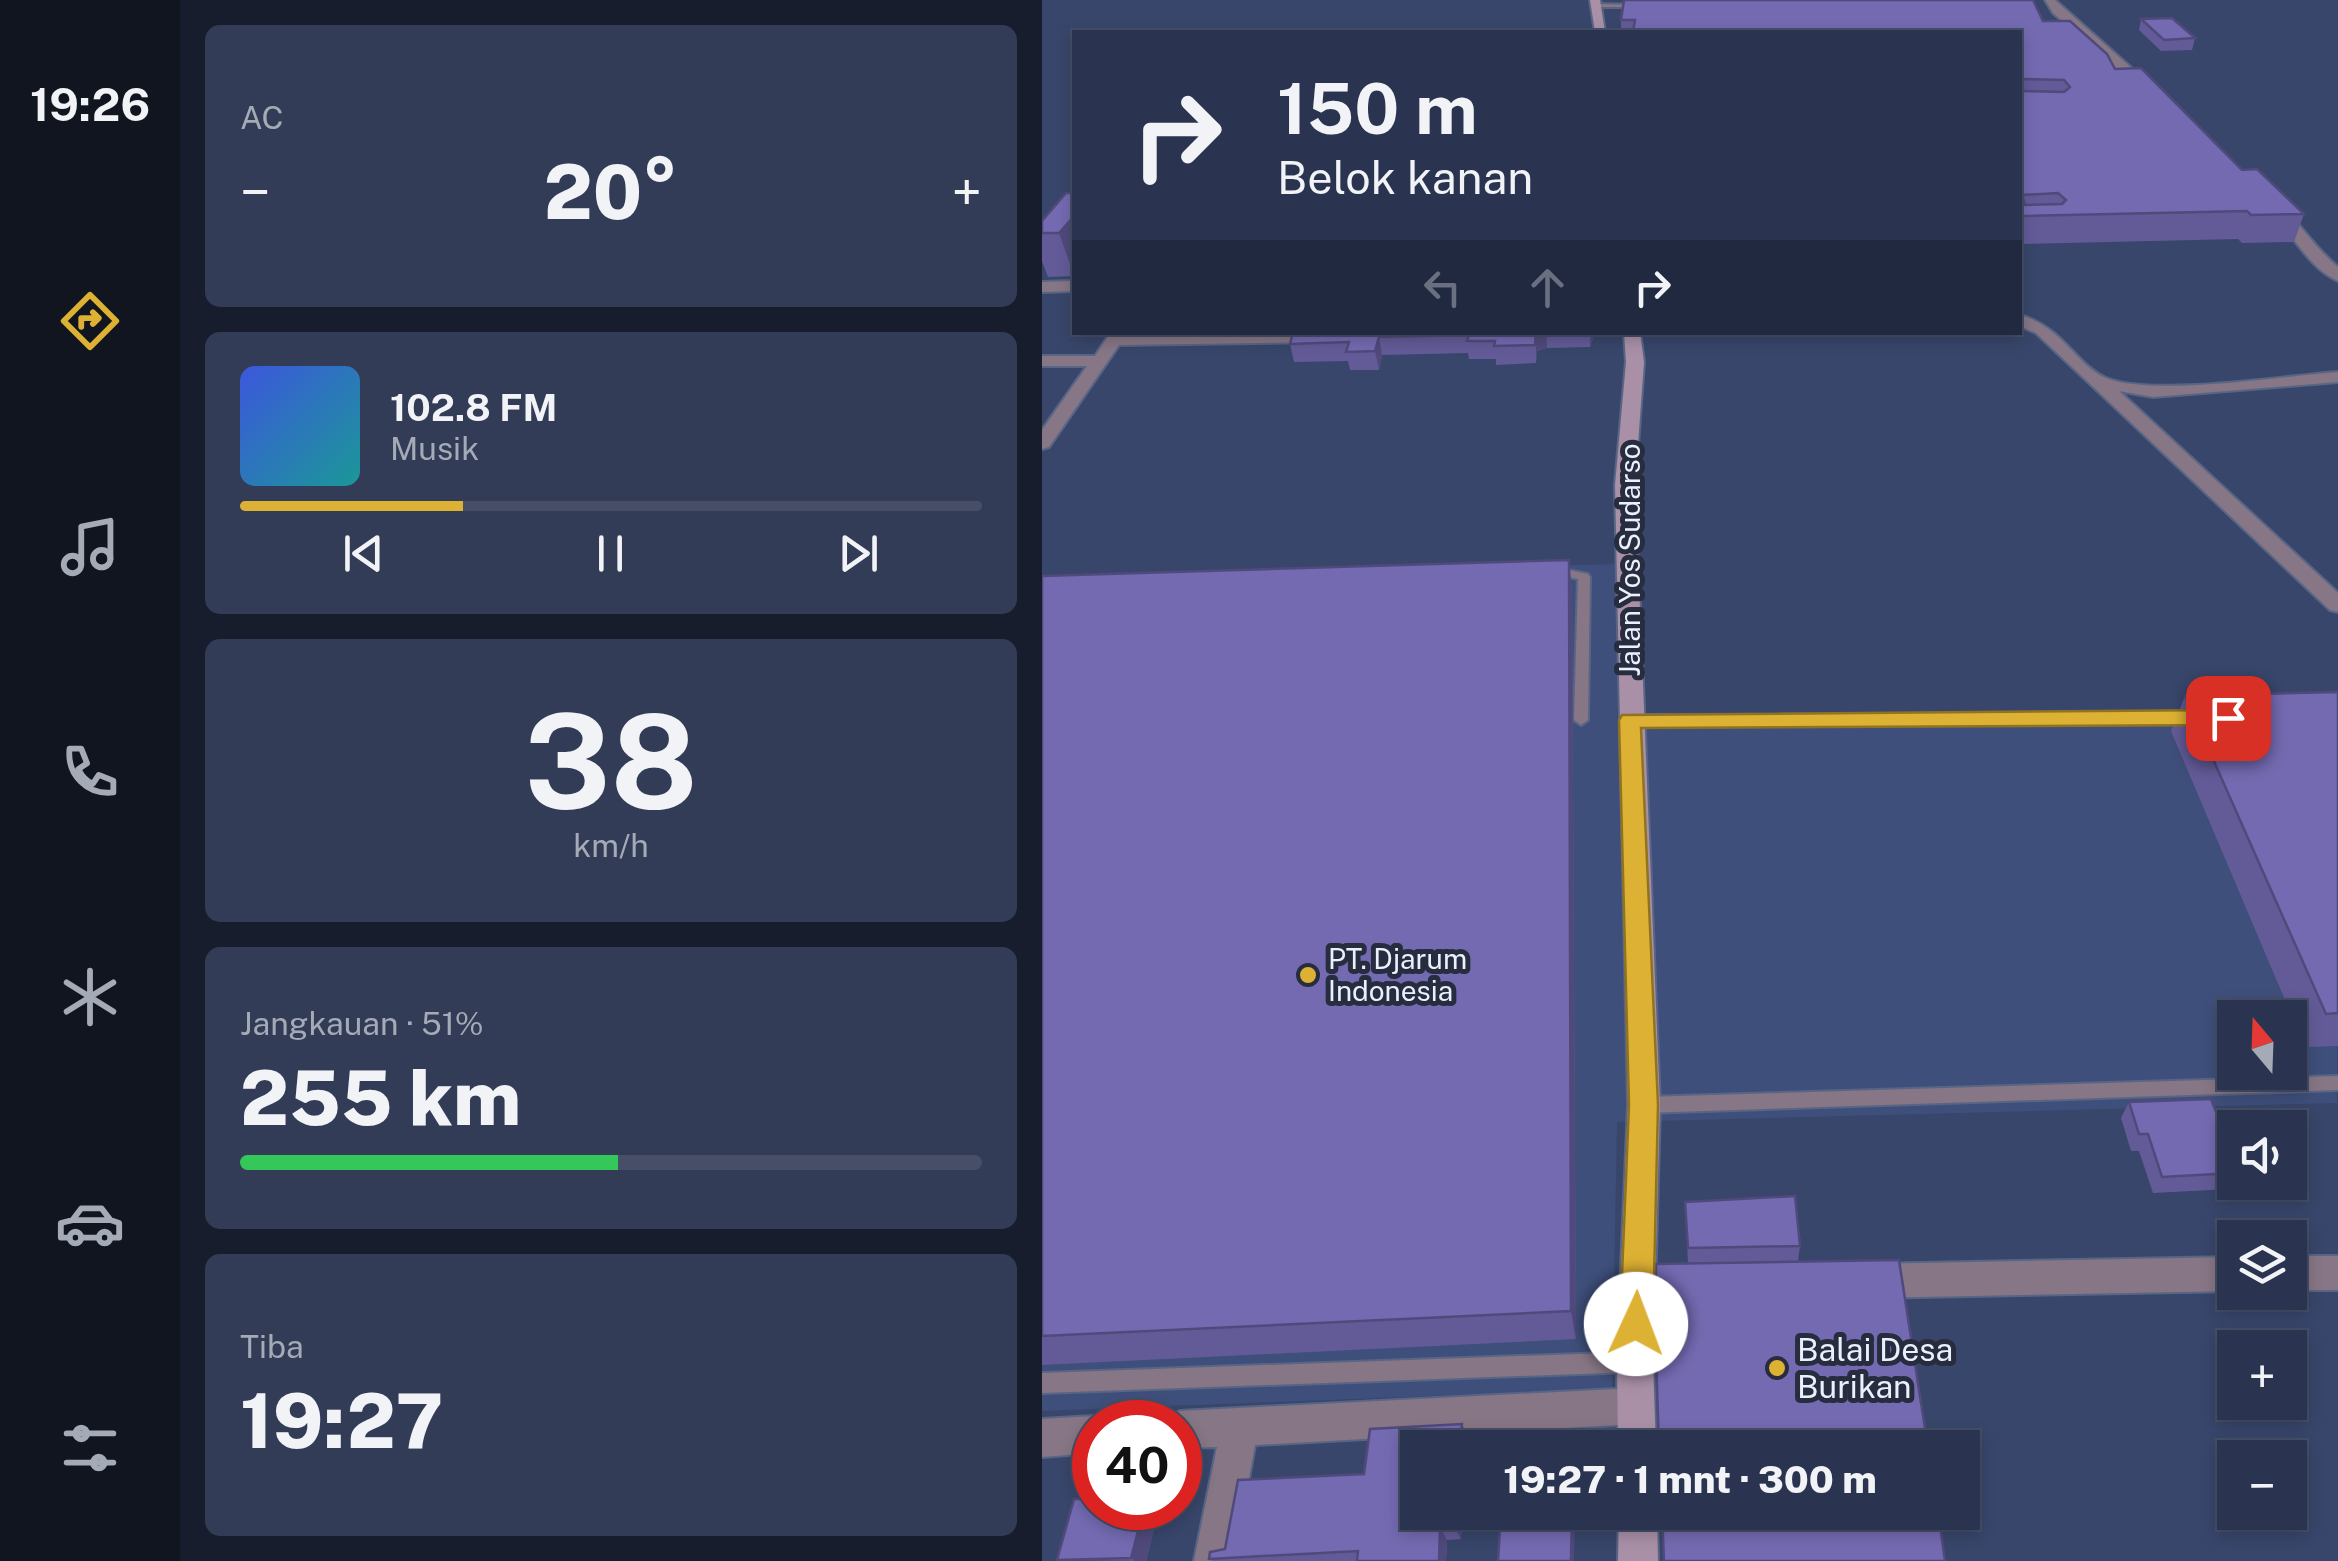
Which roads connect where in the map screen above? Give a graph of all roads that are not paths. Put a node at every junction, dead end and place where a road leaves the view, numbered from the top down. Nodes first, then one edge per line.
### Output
1 (2050, 0) edge
2 (1595, 3) edge
3 (1653, 7) edge
4 (1600, 30) edge
5 (2164, 104) edge
6 (2268, 202) edge
7 (2338, 276) edge
8 (1072, 286) edge
9 (1042, 287) edge
10 (2022, 321) edge
11 (1632, 335) edge
12 (1118, 336) edge
13 (1346, 337) edge
14 (1042, 360) edge
15 (1099, 361) junction
16 (2338, 377) edge
17 (2099, 382) junction
18 (1042, 442) edge
19 (1543, 571) edge
20 (2338, 605) edge
21 (2200, 718) edge
22 (1581, 720) dead end
23 (1630, 720) junction
24 (2338, 1083) edge
25 (1644, 1105) junction
26 (2338, 1272) edge
27 (2307, 1273) edge
28 (2217, 1274) edge
29 (1836, 1282) edge
30 (1677, 1285) edge
31 (1638, 1286) junction
32 (1635, 1362) junction
33 (1042, 1382) edge
34 (1636, 1406) junction
35 (1240, 1426) junction
36 (1202, 1429) edge
37 (1636, 1430) edge
38 (1072, 1436) edge
39 (1042, 1438) edge
40 (1638, 1530) edge
41 (1214, 1561) edge
42 (1638, 1561) edge

1 - 5 street
2 - 3 lane
2 - 4 street
6 - 7 street
8 - 9 street
10 - 17 street
11 - 23 street, Jalan Yos Sudarso
12 - 13 street
12 - 15 street
14 - 15 street
15 - 18 street
16 - 17 street
17 - 20 street
19 - 22 lane
21 - 23 lane
23 - 25 street, Jalan Yos Sudarso
24 - 25 lane
25 - 31 street, Jalan Yos Sudarso
26 - 27 street
28 - 29 street
30 - 31 street
31 - 32 street, Jalan Yos Sudarso
32 - 33 lane
32 - 34 street, Jalan Yos Sudarso
34 - 35 street
34 - 37 street, Jalan Yos Sudarso
35 - 36 street
35 - 41 street
38 - 39 street
40 - 42 street

